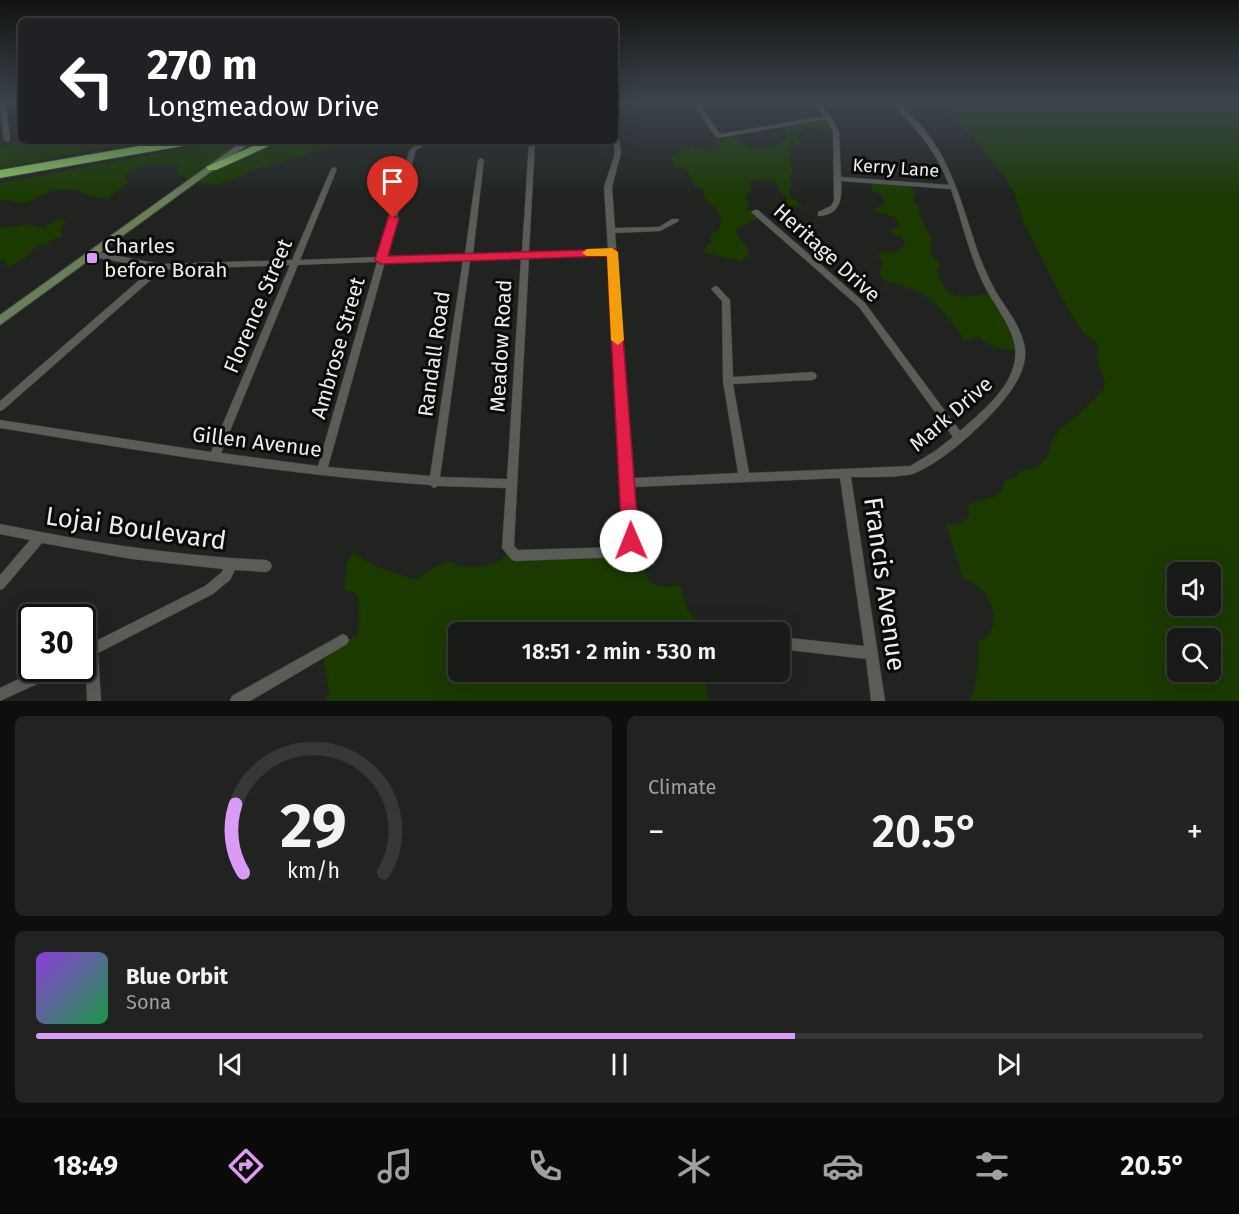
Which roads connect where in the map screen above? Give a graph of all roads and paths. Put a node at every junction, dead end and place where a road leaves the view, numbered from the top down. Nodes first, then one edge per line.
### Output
1 (5, 134) edge
2 (716, 134) edge
3 (731, 134) edge
4 (836, 134) edge
5 (922, 134) edge
6 (7, 140) dead end
7 (121, 144) edge
8 (145, 144) edge
9 (171, 144) edge
10 (249, 144) edge
11 (422, 144) edge
12 (532, 144) edge
13 (617, 144) edge
14 (481, 160) dead end
15 (212, 168) joint
16 (0, 169) edge
17 (334, 169) dead end
18 (0, 174) edge
19 (838, 179) junction
20 (952, 187) junction
21 (755, 212) dead end
22 (821, 214) dead end
23 (675, 221) dead end
24 (611, 231) junction
25 (612, 252) junction
26 (93, 254) junction
27 (525, 255) junction
28 (468, 257) junction
29 (381, 260) junction
30 (296, 262) junction
31 (160, 267) junction
32 (715, 289) dead end
33 (0, 321) edge
34 (812, 376) dead end
35 (728, 381) junction
36 (0, 407) edge
37 (0, 424) edge
38 (958, 436) junction
39 (214, 457) junction
40 (322, 470) junction
41 (845, 473) junction
42 (744, 477) junction
43 (434, 483) junction
44 (628, 483) junction
45 (511, 484) junction
46 (0, 529) edge
47 (40, 537) junction
48 (231, 565) junction
49 (266, 566) dead end
50 (0, 584) edge
51 (343, 640) dead end
52 (790, 644) edge
53 (96, 648) edge
54 (871, 653) junction
55 (27, 682) edge
56 (91, 682) edge
57 (0, 695) edge
58 (94, 701) edge
59 (237, 701) edge
60 (878, 701) edge

1 - 6 street
2 - 3 street
4 - 19 street, Heritage Drive
5 - 20 street, Mark Drive
7 - 16 highway
8 - 16 highway
9 - 18 highway
10 - 15 highway
11 - 29 street, Ambrose Street
12 - 27 street, Meadow Road
13 - 24 street
14 - 28 street, Randall Road
15 - 26 main road
17 - 30 street, Florence Street
19 - 20 street, Kerry Lane
19 - 22 street, Heritage Drive
20 - 38 street, Mark Drive
21 - 38 street, Heritage Drive
23 - 24 street
24 - 25 street
25 - 27 street
25 - 44 street
26 - 31 street
26 - 33 main road
27 - 28 street
27 - 45 street, Meadow Road
28 - 29 street
28 - 43 street, Randall Road
29 - 30 street
29 - 40 street, Ambrose Street
30 - 31 street
30 - 39 street, Florence Street
31 - 36 street
32 - 35 street
34 - 35 street
35 - 42 street
37 - 39 street, Gillen Avenue
38 - 41 street, Mark Drive
39 - 40 street, Gillen Avenue
40 - 43 street, Gillen Avenue
41 - 42 street, Mark Drive
41 - 54 street, Francis Avenue
42 - 44 street, Mark Drive
43 - 45 street, Gillen Avenue
44 - 45 street, Meadow Road
46 - 47 street, Lojai Boulevard
47 - 48 street, Lojai Boulevard
47 - 50 street
48 - 49 street, Lojai Boulevard
48 - 53 street
51 - 59 street
52 - 54 street
54 - 60 street, Francis Avenue
55 - 57 street
56 - 58 street

